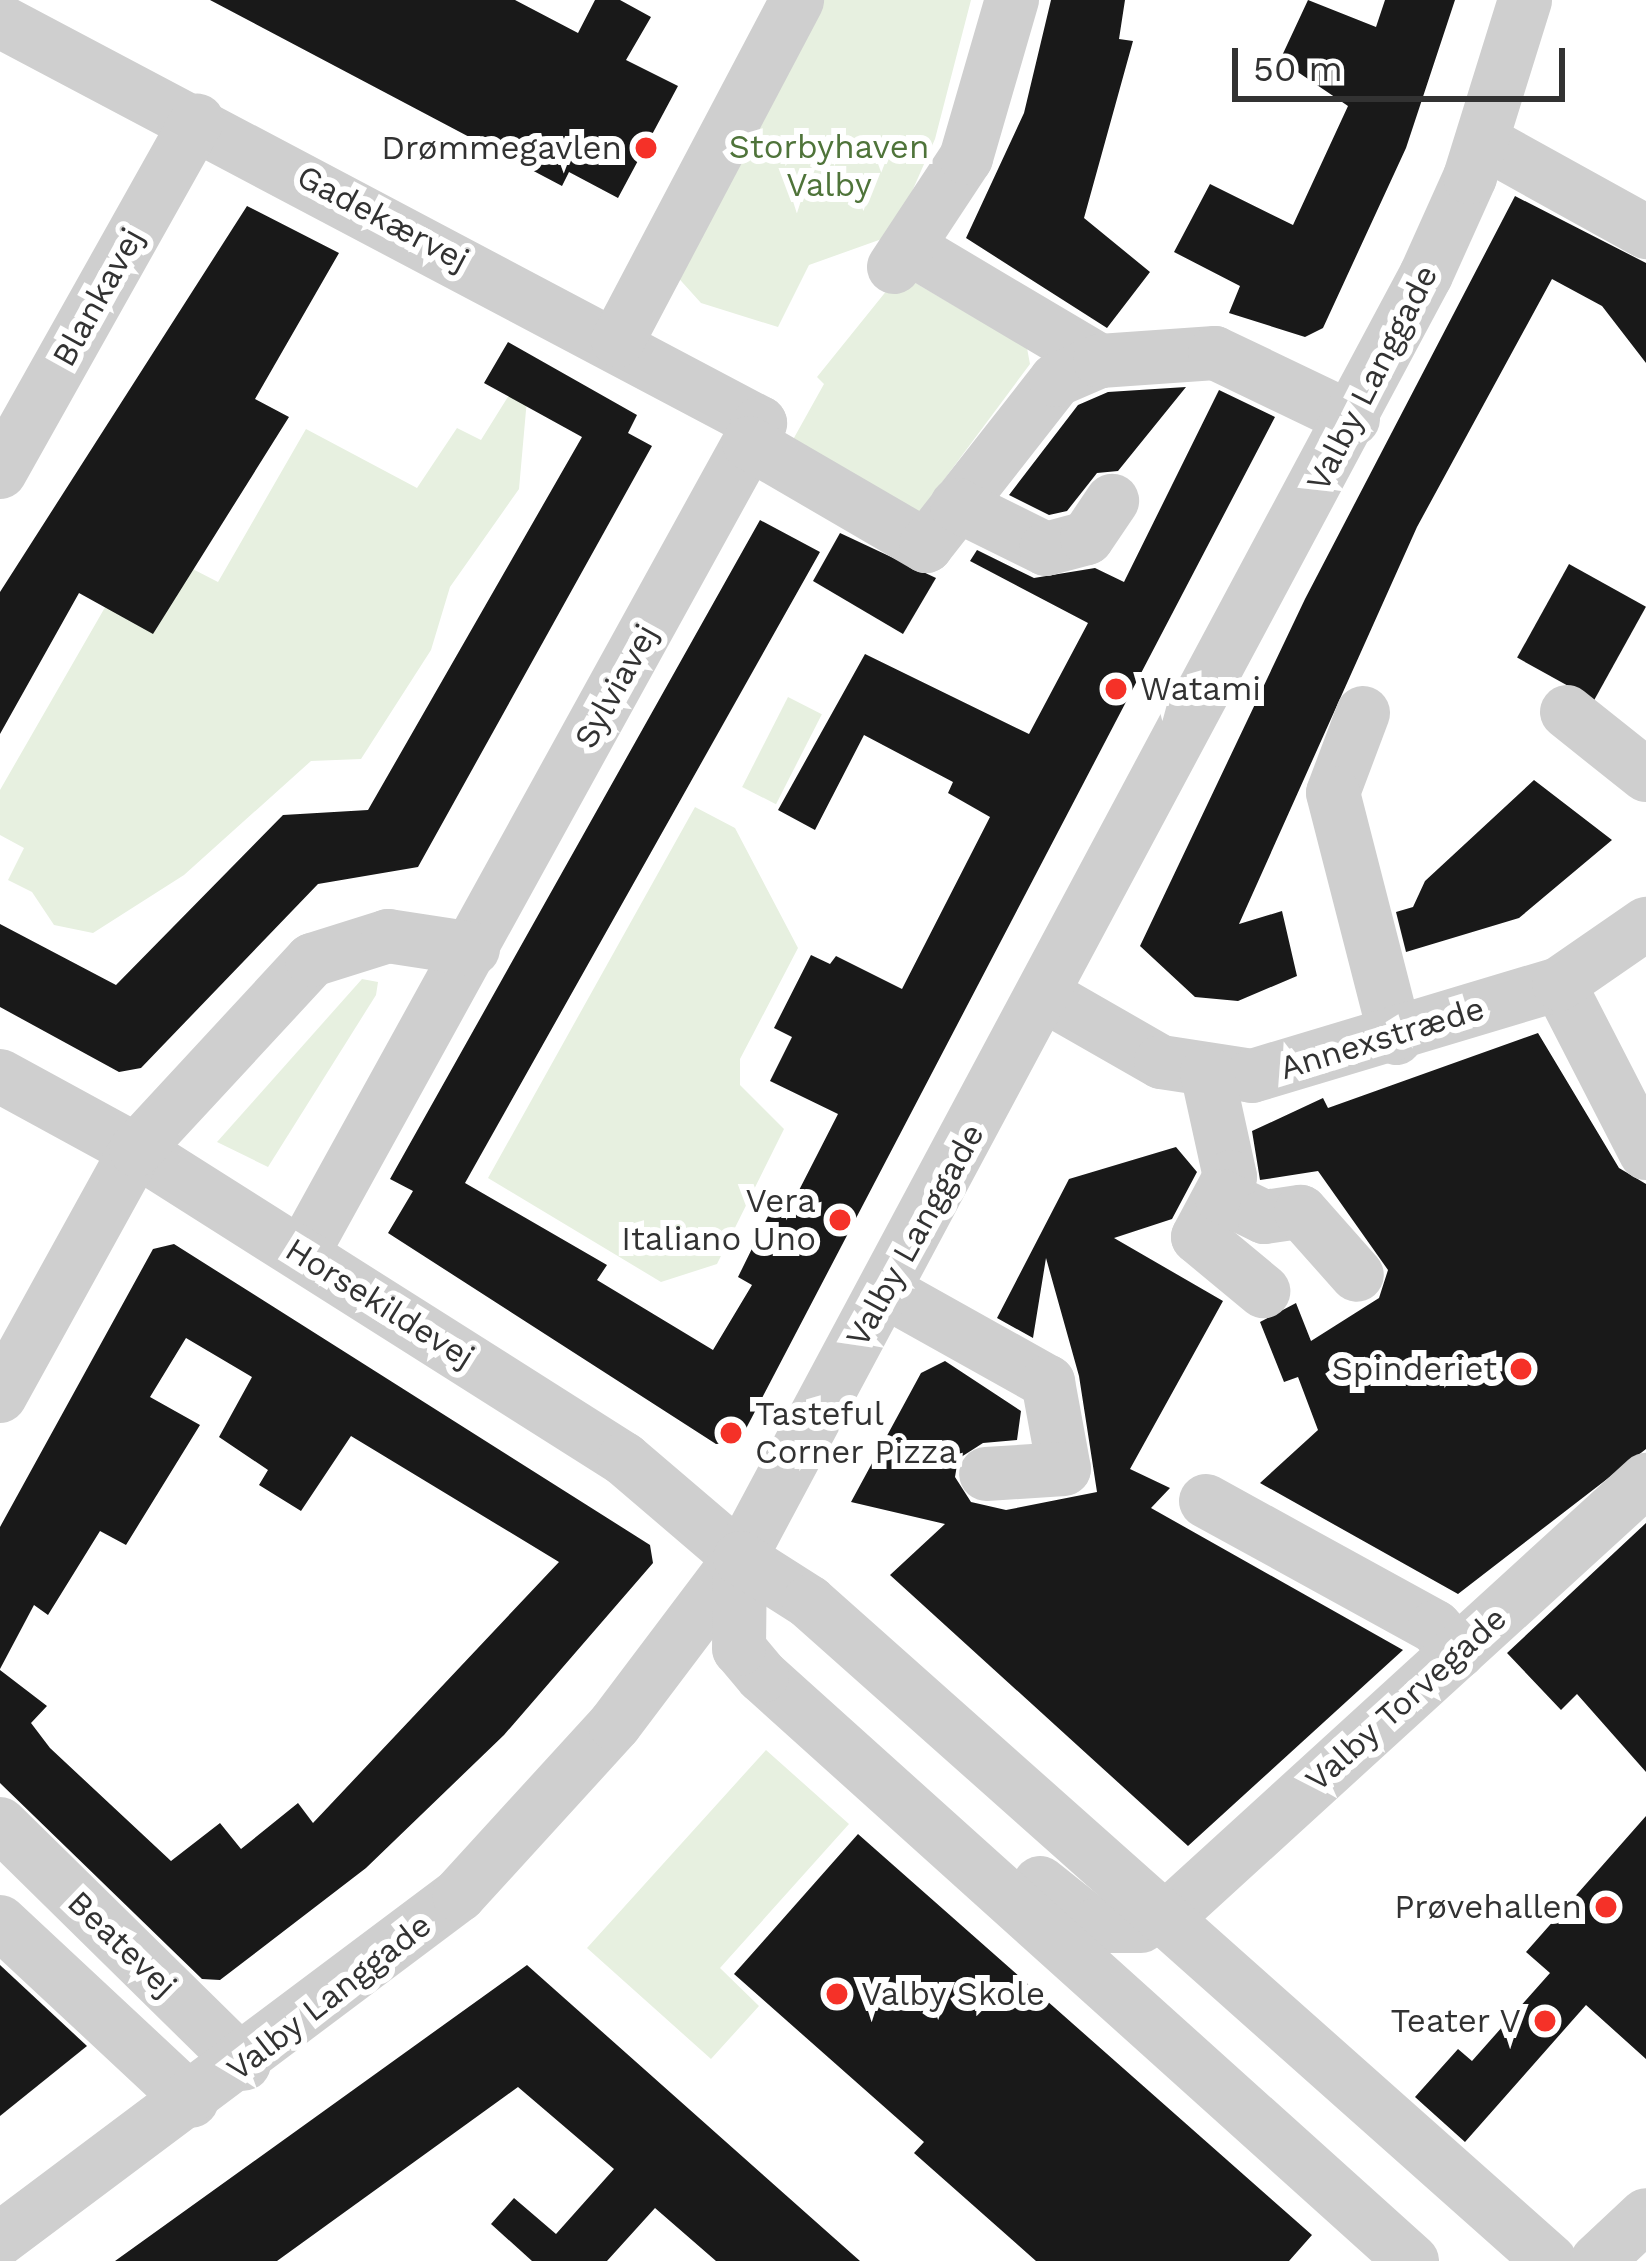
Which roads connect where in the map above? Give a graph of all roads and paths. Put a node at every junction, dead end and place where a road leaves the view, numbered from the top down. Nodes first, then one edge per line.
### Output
1 (797, 0) edge
2 (1012, 0) edge
3 (1525, 0) edge
4 (0, 21) edge
5 (197, 121) junction
6 (1482, 141) junction
7 (1646, 232) edge
8 (618, 340) junction
9 (1100, 361) junction
10 (1353, 419) junction
11 (755, 433) junction
12 (0, 472) edge
13 (1112, 502) dead end
14 (957, 505) junction
15 (1567, 712) dead end
16 (1363, 713) dead end
17 (1646, 776) edge
18 (1646, 924) edge
19 (473, 949) junction
20 (1558, 984) junction
21 (1045, 995) junction
22 (1396, 1038) junction
23 (1207, 1072) junction
24 (0, 1076) edge
25 (136, 1150) junction
26 (1646, 1153) edge
27 (1221, 1196) junction
28 (302, 1254) junction
29 (1358, 1275) dead end
30 (885, 1291) junction
31 (1263, 1291) dead end
32 (0, 1396) edge
33 (986, 1474) dead end
34 (1646, 1480) edge
35 (1206, 1501) dead end
36 (740, 1558) junction
37 (1458, 1652) junction
38 (807, 1714) junction
39 (0, 1824) edge
40 (1135, 1916) junction
41 (0, 1922) edge
42 (244, 2063) junction
43 (192, 2101) junction
44 (1646, 2215) edge
45 (0, 2239) edge
46 (1412, 2261) edge
47 (1550, 2261) edge
48 (1597, 2261) edge

1 - 8 street
2 - 9 street
3 - 6 street, Valby Langgade
4 - 5 street, Gadekærvej
5 - 8 street, Gadekærvej
5 - 12 street, Blankavej
6 - 7 street
6 - 10 street, Valby Langgade
8 - 11 street, Gadekærvej
9 - 10 street
9 - 14 street
10 - 21 street, Valby Langgade
11 - 14 street, Gadekærvej
11 - 19 street, Sylviavej
13 - 14 street
15 - 17 street
16 - 22 street
18 - 20 street, Annexstræde
19 - 25 street
19 - 28 street, Sylviavej
20 - 22 street, Annexstræde
20 - 26 street
21 - 23 street, Annexstræde
21 - 30 street, Valby Langgade
22 - 23 street, Annexstræde
23 - 27 street
24 - 25 street, Horsekildevej
25 - 28 street, Horsekildevej
25 - 32 street
27 - 29 street
27 - 31 street
28 - 36 street, Horsekildevej
30 - 33 street
30 - 36 street, Valby Langgade
34 - 37 street, Valby Torvegade
35 - 37 street
36 - 38 street
36 - 40 street, Horsekildevej
36 - 42 street, Valby Langgade
37 - 40 street, Valby Torvegade
38 - 40 street
38 - 46 street
39 - 42 street, Beatevej
40 - 47 street, Horsekildevej
41 - 43 street, Beatevej
42 - 43 street, Valby Langgade
43 - 45 street, Valby Langgade
44 - 48 street

